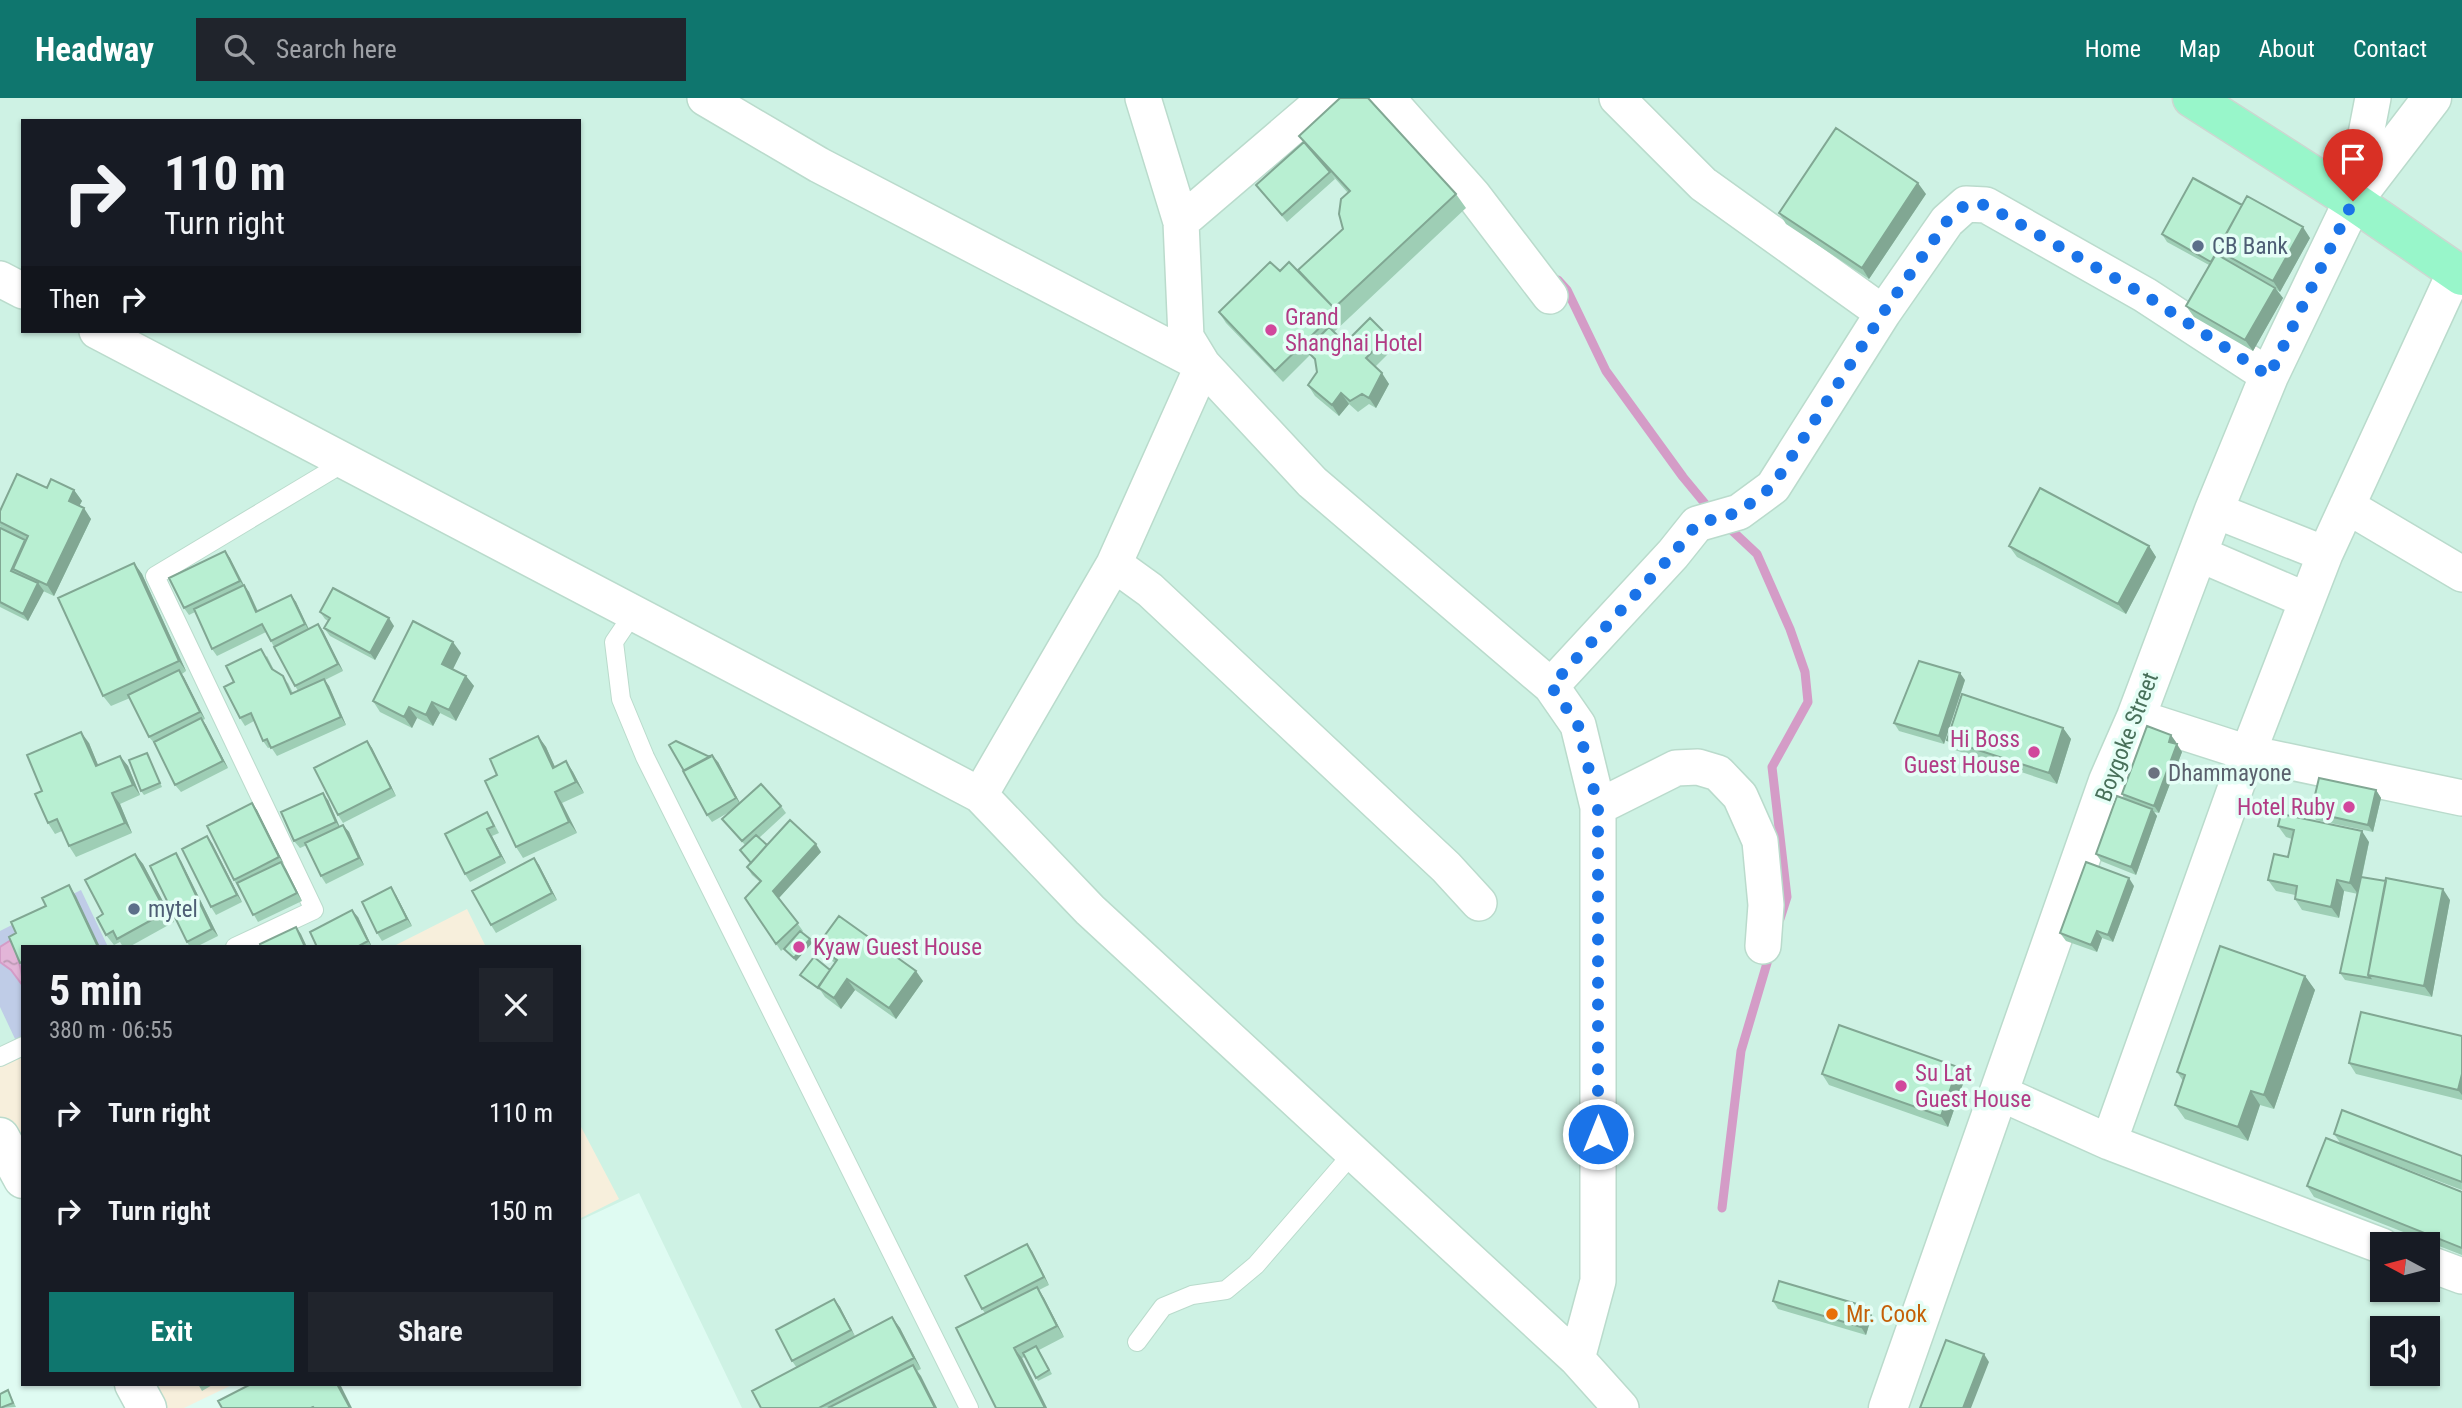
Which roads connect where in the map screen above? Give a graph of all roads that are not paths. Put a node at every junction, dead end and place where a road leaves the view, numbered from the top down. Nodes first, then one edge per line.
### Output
1 (705, 98) edge
2 (1143, 98) edge
3 (1326, 98) edge
4 (1387, 98) edge
5 (1617, 98) edge
6 (2192, 98) edge
7 (2373, 98) edge
8 (2432, 98) edge
9 (2353, 201) junction
10 (1181, 222) junction
11 (2459, 274) edge
12 (0, 279) edge
13 (21, 290) edge
14 (1550, 296) dead end
15 (1883, 313) junction
16 (101, 333) edge
17 (1203, 365) junction
18 (2269, 376) junction
19 (345, 462) junction
20 (2347, 506) junction
21 (2214, 510) junction
22 (2197, 553) junction
23 (2325, 554) junction
24 (1114, 564) junction
25 (2462, 574) edge
26 (2306, 600) junction
27 (633, 614) junction
28 (1551, 686) junction
29 (2136, 717) junction
30 (2248, 753) junction
31 (980, 795) junction
32 (2462, 798) edge
33 (1598, 807) junction
34 (1479, 902) dead end
35 (239, 945) edge
36 (1763, 946) dead end
37 (21, 1047) edge
38 (0, 1057) edge
39 (2000, 1093) junction
40 (0, 1137) edge
41 (2109, 1142) junction
42 (1353, 1153) junction
43 (21, 1175) edge
44 (2370, 1241) edge
45 (2440, 1268) edge
46 (2462, 1276) edge
47 (1138, 1342) dead end
48 (1577, 1359) junction
49 (135, 1386) edge
50 (147, 1408) edge
51 (969, 1408) edge
52 (1620, 1408) edge
53 (1888, 1408) edge

1 - 17 street
2 - 10 street
3 - 10 street
4 - 14 street
5 - 15 street
6 - 9 highway
7 - 9 street
8 - 9 street, Boygoke Street
9 - 11 highway
9 - 18 street, Boygoke Street
10 - 17 street
11 - 20 street
12 - 13 street
15 - 18 street
15 - 28 street
16 - 19 street
17 - 24 street
17 - 28 street
18 - 21 street, Boygoke Street
19 - 27 street
19 - 35 lane
20 - 23 street
20 - 25 street
21 - 22 street, Boygoke Street
21 - 23 street
22 - 26 street
22 - 29 street, Boygoke Street
23 - 26 street
24 - 31 street
24 - 34 street
26 - 30 street
27 - 31 street
27 - 51 lane
28 - 33 street
29 - 30 street
29 - 39 street, Boygoke Street
30 - 32 street
30 - 41 street
31 - 42 street
33 - 36 street
33 - 48 street
37 - 38 lane
39 - 41 street
39 - 53 street, Boygoke Street
40 - 43 street
41 - 44 street
42 - 47 lane
42 - 48 street
45 - 46 street
48 - 52 street
49 - 50 street

